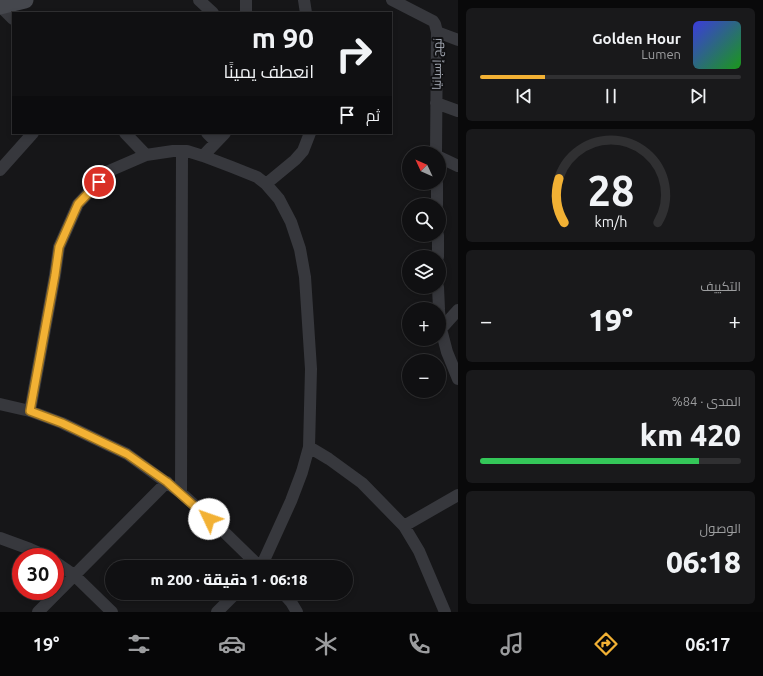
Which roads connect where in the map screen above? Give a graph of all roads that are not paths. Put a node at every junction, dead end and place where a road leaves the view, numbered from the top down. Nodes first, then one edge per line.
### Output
1 (25, 0) edge
2 (199, 0) edge
3 (246, 0) edge
4 (304, 0) edge
5 (392, 0) edge
6 (0, 6) edge
7 (212, 12) edge
8 (246, 12) edge
9 (306, 12) edge
10 (12, 19) edge
11 (437, 32) junction
12 (458, 40) edge
13 (436, 103) junction
14 (458, 111) edge
15 (32, 134) edge
16 (126, 134) edge
17 (208, 134) edge
18 (224, 134) edge
19 (310, 134) edge
20 (216, 142) junction
21 (436, 146) edge
22 (182, 151) junction
23 (146, 155) junction
24 (203, 156) junction
25 (446, 160) edge
26 (458, 166) edge
27 (0, 170) edge
28 (266, 184) junction
29 (458, 310) edge
30 (446, 323) edge
31 (445, 346) edge
32 (458, 379) edge
33 (0, 404) edge
34 (30, 411) junction
35 (309, 447) junction
36 (167, 482) junction
37 (181, 493) junction
38 (458, 495) edge
39 (404, 526) junction
40 (0, 538) edge
41 (27, 548) edge
42 (254, 560) edge
43 (264, 560) edge
44 (64, 568) edge
45 (74, 575) junction
46 (229, 600) edge
47 (289, 600) edge
48 (38, 612) edge
49 (112, 612) edge
50 (217, 612) edge
51 (297, 612) edge
52 (446, 612) edge

1 - 6 main road
2 - 7 street
3 - 8 street
4 - 9 street
5 - 11 street, نهج إسبانيا
6 - 10 street
11 - 12 street
11 - 13 street, نهج إسبانيا
13 - 14 street
13 - 21 street, نهج إسبانيا
15 - 27 street
16 - 23 street
17 - 20 street
18 - 20 street
19 - 28 street
20 - 24 street
22 - 23 street
22 - 24 street
22 - 37 street
23 - 34 street
24 - 28 street
25 - 26 street
28 - 35 street
29 - 30 street
31 - 32 street
33 - 34 street
34 - 36 street
35 - 39 street
35 - 43 street
36 - 37 street
36 - 45 street
37 - 42 street
38 - 39 street
39 - 52 street
40 - 41 street
44 - 45 street
45 - 48 street
45 - 49 street
46 - 50 street
47 - 51 street

